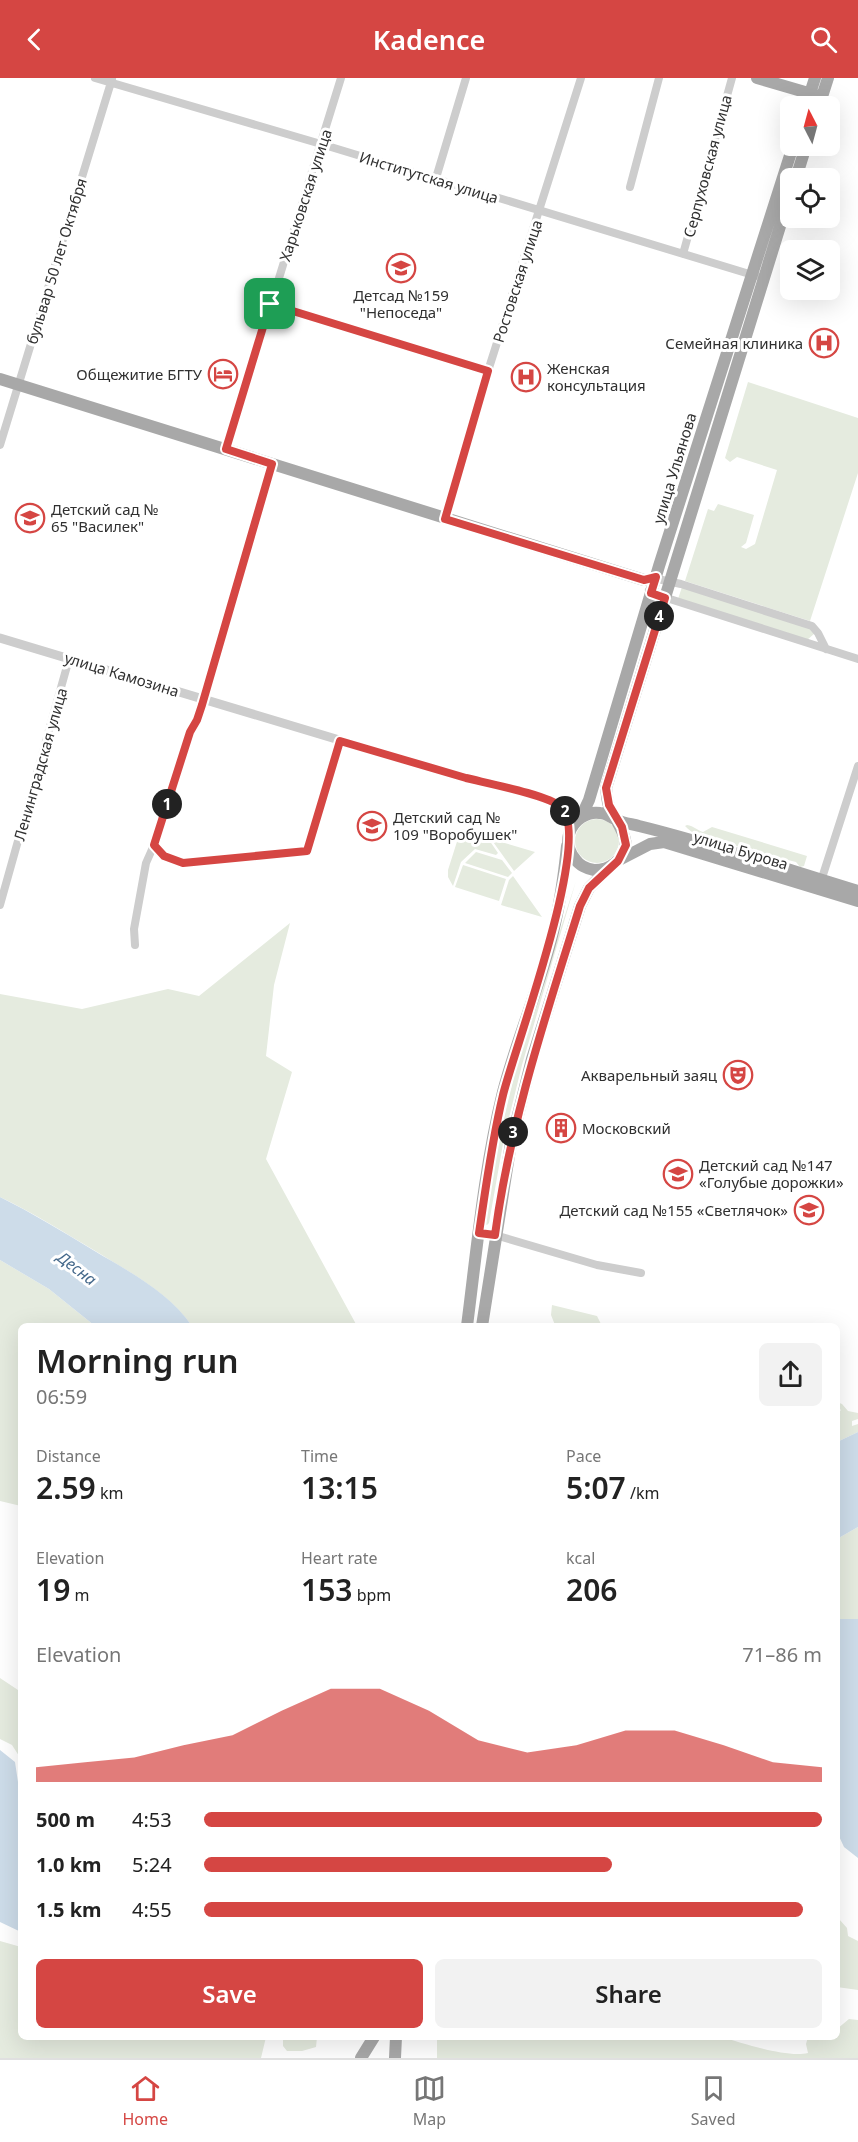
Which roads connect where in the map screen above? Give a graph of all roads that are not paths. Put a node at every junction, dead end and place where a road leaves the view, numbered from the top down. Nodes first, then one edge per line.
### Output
1 (95, 78) edge
2 (342, 78) edge
3 (466, 78) edge
4 (581, 78) edge
5 (659, 78) edge
6 (732, 78) edge
7 (757, 78) edge
8 (815, 78) edge
9 (828, 78) edge
10 (112, 80) edge
11 (808, 96) edge
12 (817, 96) edge
13 (819, 96) edge
14 (321, 144) junction
15 (790, 156) edge
16 (436, 178) junction
17 (630, 187) dead end
18 (540, 210) junction
19 (780, 226) edge
20 (683, 254) junction
21 (751, 274) junction
22 (764, 278) junction
23 (270, 304) junction
24 (488, 371) junction
25 (0, 379) edge
26 (19, 384) junction
27 (0, 445) edge
28 (226, 449) junction
29 (272, 464) junction
30 (445, 519) junction
31 (650, 579) junction
32 (670, 581) junction
33 (651, 593) junction
34 (665, 598) junction
35 (0, 638) edge
36 (826, 650) junction
37 (69, 658) junction
38 (858, 659) edge
39 (204, 699) junction
40 (340, 741) junction
41 (858, 766) edge
42 (581, 817) junction
43 (617, 820) junction
44 (569, 837) junction
45 (154, 845) junction
46 (615, 863) junction
47 (820, 884) junction
48 (858, 891) edge
49 (858, 900) edge
50 (0, 904) edge
51 (135, 945) dead end
52 (479, 1233) junction
53 (495, 1235) junction
54 (641, 1273) dead end
55 (466, 1323) edge
56 (482, 1323) edge
57 (372, 2040) edge
58 (396, 2040) edge
59 (361, 2058) edge
60 (394, 2058) edge

1 - 10 street, Институтская улица
2 - 14 street, Харьковская улица
3 - 16 street
4 - 18 street, Ростовская улица
5 - 17 street
6 - 20 street, Серпуховская улица
7 - 11 main road
8 - 12 main road
9 - 13 main road
10 - 14 street, Институтская улица
10 - 26 street, бульвар 50 лет Октября
14 - 16 street, Институтская улица
14 - 23 street, Харьковская улица
15 - 21 main road, улица Ульянова
16 - 18 street, Институтская улица
18 - 20 street, Институтская улица
18 - 24 street, Ростовская улица
19 - 22 main road, улица Ульянова
20 - 21 street, Институтская улица
21 - 22 street, Институтская улица
21 - 31 main road, улица Ульянова
22 - 32 main road, улица Ульянова
23 - 24 street
23 - 28 street, Харьковская улица
24 - 30 street, Ростовская улица
25 - 26 main road
26 - 27 street, бульвар 50 лет Октября
26 - 28 main road
28 - 29 main road
29 - 30 main road
29 - 39 street
30 - 31 main road
31 - 32 street
31 - 33 main road, улица Ульянова
32 - 34 main road, улица Ульянова
32 - 36 street
33 - 34 street
33 - 42 main road, улица Ульянова
34 - 36 street
34 - 43 main road, улица Ульянова
35 - 37 street, улица Камозина
36 - 38 street
37 - 39 street, улица Камозина
37 - 50 street, Ленинградская улица
39 - 40 street, улица Камозина
39 - 45 street
40 - 44 street, улица Камозина
40 - 45 street
41 - 47 street
42 - 43 main road
42 - 44 main road
43 - 46 main road
43 - 47 main road, улица Бурова
44 - 46 main road
44 - 52 main road
45 - 51 street
46 - 47 main road, улица Бурова
46 - 53 main road
47 - 48 main road, улица Бурова
47 - 49 main road, улица Бурова
52 - 53 street
52 - 55 main road
53 - 54 street
53 - 56 main road
57 - 59 main road
58 - 60 main road

